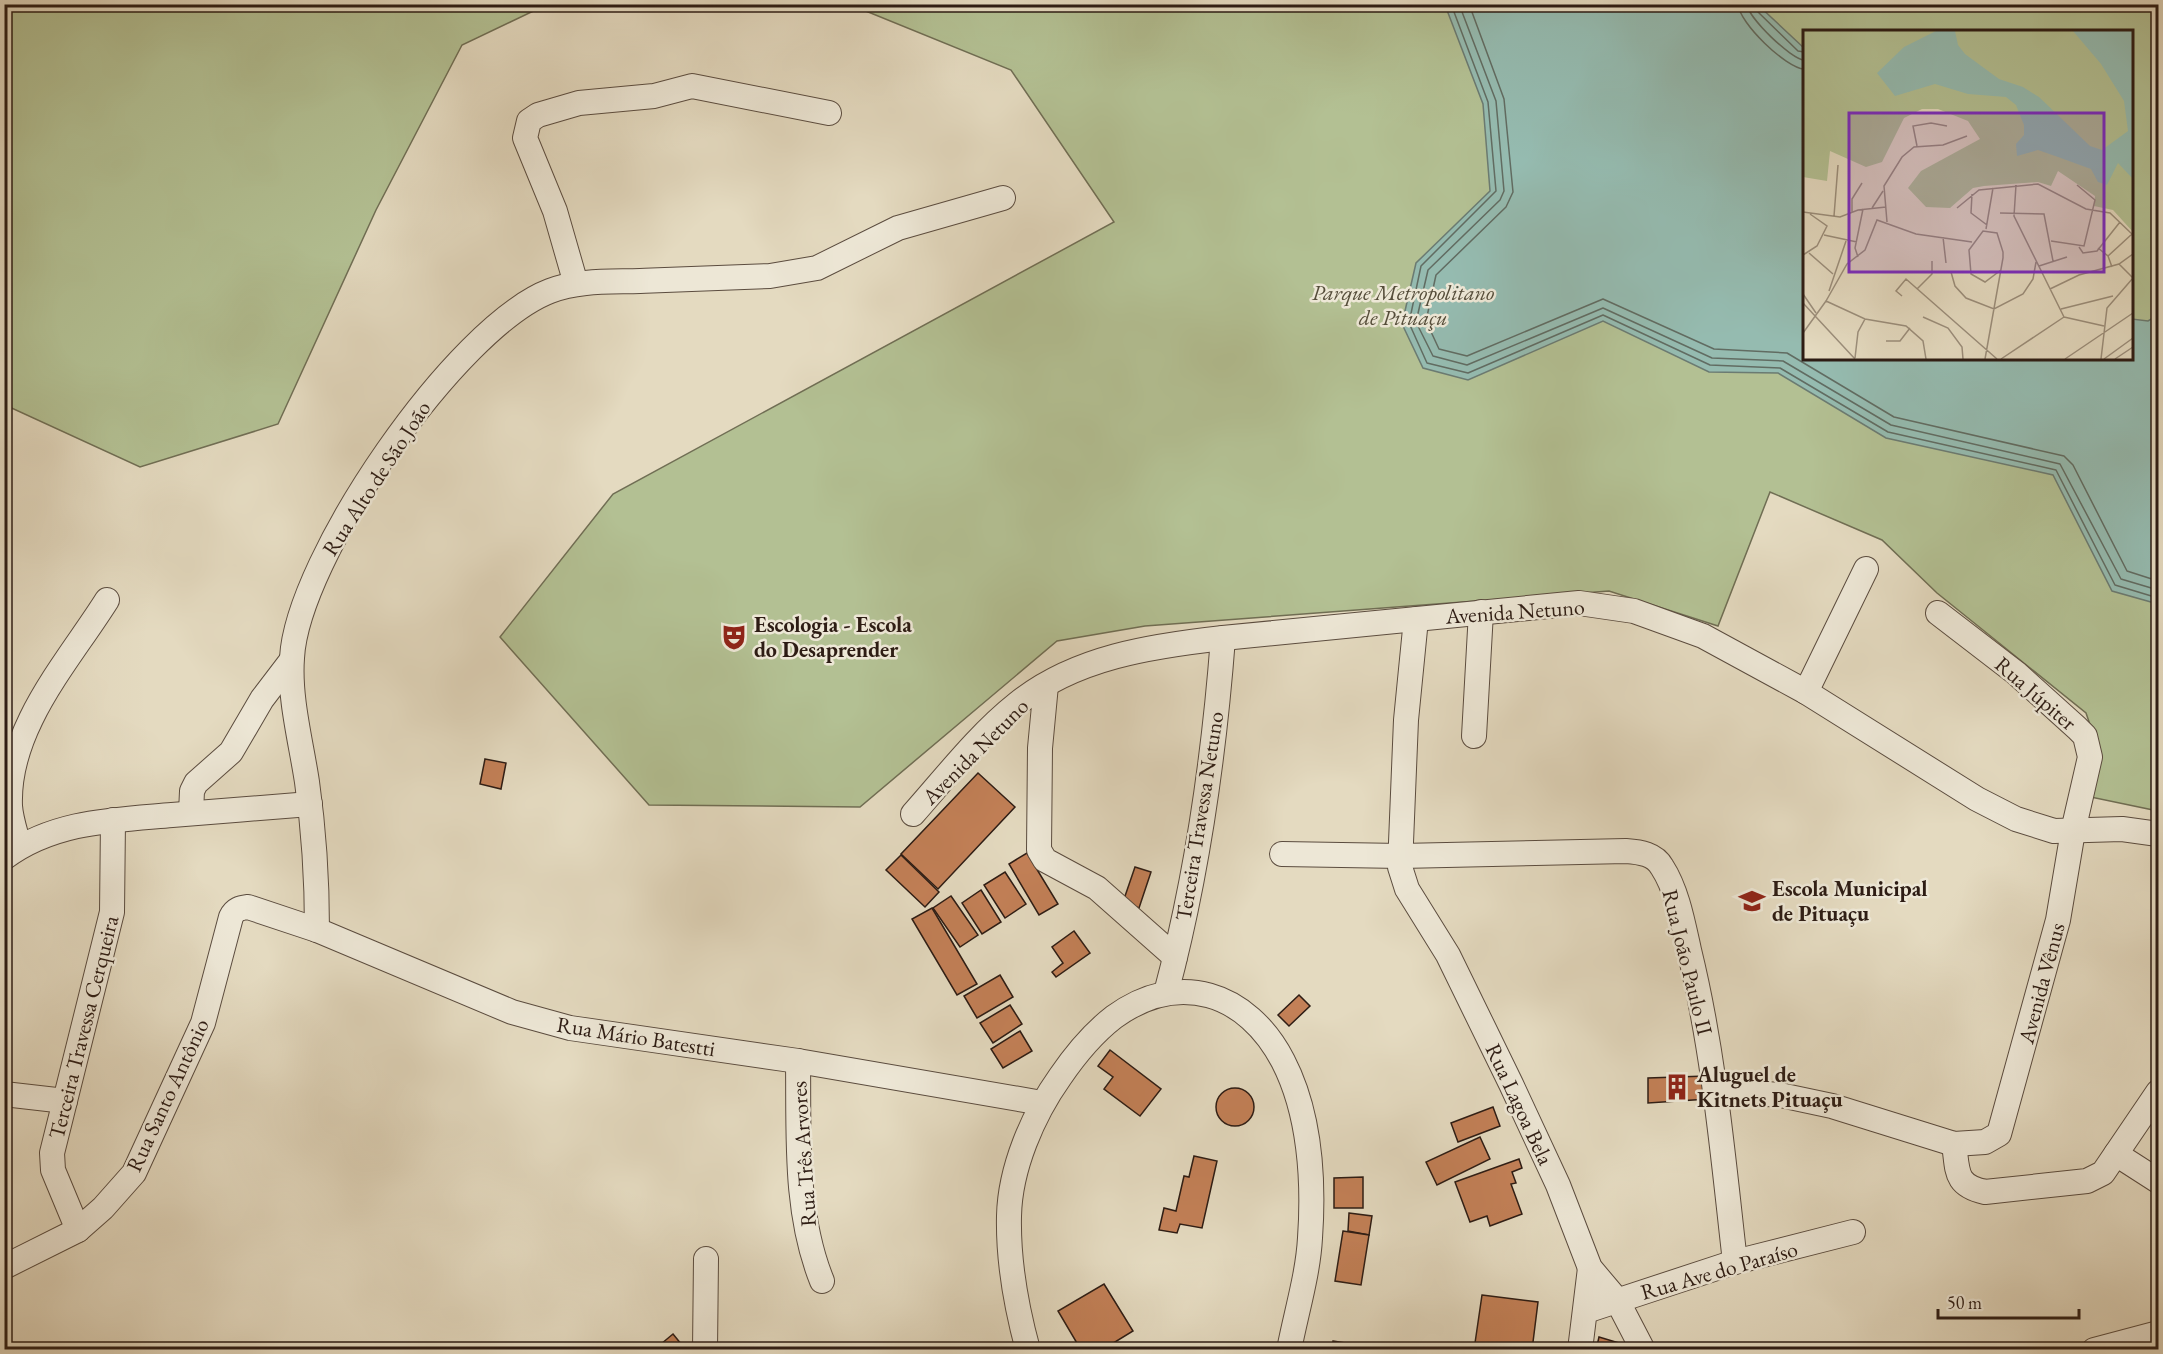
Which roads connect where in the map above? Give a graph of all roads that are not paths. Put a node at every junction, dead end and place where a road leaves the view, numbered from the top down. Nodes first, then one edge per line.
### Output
1 (829, 113) dead end
2 (1003, 198) dead end
3 (576, 284) junction
4 (1866, 569) dead end
5 (107, 600) dead end
6 (1481, 612) junction
7 (1938, 613) dead end
8 (1416, 619) junction
9 (1223, 638) junction
10 (291, 661) junction
11 (1046, 685) junction
12 (1806, 692) junction
13 (1474, 736) dead end
14 (310, 804) junction
15 (191, 813) junction
16 (913, 814) dead end
17 (113, 820) junction
18 (2073, 831) junction
19 (2158, 834) edge
20 (12, 852) edge
21 (1282, 854) dead end
22 (1401, 856) junction
23 (248, 907) joint
24 (317, 930) junction
25 (1175, 957) junction
26 (1166, 993) junction
27 (798, 1061) junction
28 (1716, 1089) junction
29 (2158, 1092) edge
30 (4, 1094) edge
31 (65, 1101) junction
32 (1042, 1102) junction
33 (1954, 1144) junction
34 (2110, 1164) junction
35 (2158, 1181) edge
36 (78, 1230) junction
37 (1853, 1232) dead end
38 (706, 1259) dead end
39 (1735, 1262) junction
40 (4, 1266) edge
41 (1590, 1268) junction
42 (822, 1281) dead end
43 (1617, 1300) junction
44 (1586, 1311) junction
45 (2158, 1333) edge
46 (1287, 1346) edge
47 (705, 1350) edge
48 (1028, 1350) edge
49 (1580, 1350) edge
50 (1643, 1350) edge
51 (2094, 1350) edge

1 - 3 street
2 - 3 street, Rua Alto de São João
3 - 10 street, Rua Alto de São João
4 - 12 street
5 - 20 street
6 - 8 street, Avenida Netuno
6 - 12 street, Avenida Netuno
6 - 13 street
7 - 18 street, Rua Júpiter
8 - 9 street, Avenida Netuno
8 - 22 street, Rua Lagoa Bela
9 - 11 street, Avenida Netuno
9 - 25 street, Terceira Travessa Netuno
10 - 14 street, Rua Alto de São João
10 - 15 street
11 - 16 street, Avenida Netuno
11 - 25 street
12 - 18 street, Avenida Netuno
14 - 15 street
14 - 24 street, Rua Alto de São João
15 - 17 street
17 - 20 street
17 - 31 street, Terceira Travessa Cerqueira
18 - 19 street, Avenida Netuno
18 - 33 street, Avenida Vênus
21 - 22 street, Rua João Paulo II
22 - 28 street, Rua João Paulo II
22 - 41 street, Rua Lagoa Bela
23 - 24 street, Rua Mário Batestti
23 - 36 street, Rua Santo Antônio
24 - 27 street, Rua Mário Batestti
25 - 26 street, Terceira Travessa Netuno
26 - 32 street
26 - 46 street
27 - 32 street, Rua Mário Batestti
27 - 42 street, Rua Três Arvores
28 - 33 street
28 - 39 street, Rua João Paulo II
29 - 34 street
30 - 31 street
31 - 36 street, Terceira Travessa Cerqueira
32 - 48 street
33 - 34 street
34 - 35 street
36 - 40 street, Rua Santo Antônio
37 - 39 street, Rua Ave do Paraíso
38 - 47 street
39 - 43 street, Rua Ave do Paraíso
41 - 43 street, Rua Lagoa Bela
41 - 44 street
43 - 44 street, Rua Ave do Paraíso
43 - 50 street, Rua Lagoa Bela
44 - 49 street
45 - 51 street

